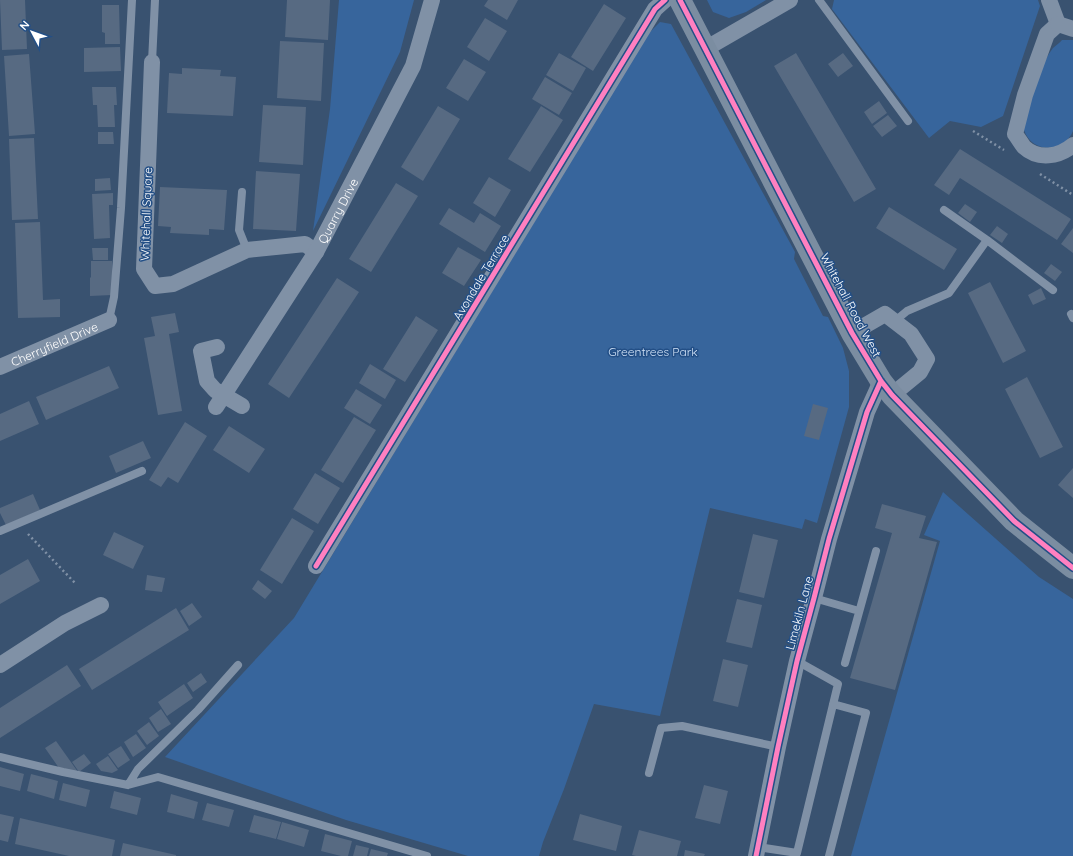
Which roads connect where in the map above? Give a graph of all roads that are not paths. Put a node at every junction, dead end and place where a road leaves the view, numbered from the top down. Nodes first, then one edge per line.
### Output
1 (132, 0) edge
2 (155, 0) edge
3 (432, 0) edge
4 (665, 0) edge
5 (680, 0) edge
6 (790, 0) edge
7 (819, 0) edge
8 (1049, 0) edge
9 (1065, 26) edge
10 (705, 49) junction
11 (152, 62) joint
12 (908, 121) dead end
13 (1073, 145) edge
14 (242, 192) dead end
15 (944, 210) dead end
16 (987, 240) junction
17 (247, 250) junction
18 (316, 252) junction
19 (1053, 290) dead end
20 (109, 320) joint
21 (895, 321) junction
22 (852, 333) junction
23 (217, 347) dead end
24 (0, 367) edge
25 (886, 388) junction
26 (220, 401) junction
27 (242, 406) dead end
28 (142, 471) dead end
29 (0, 531) edge
30 (876, 551) dead end
31 (316, 566) dead end
32 (1073, 568) edge
33 (814, 598) junction
34 (101, 604) dead end
35 (859, 610) junction
36 (797, 661) junction
37 (844, 663) dead end
38 (0, 665) edge
39 (238, 665) dead end
40 (833, 704) junction
41 (778, 747) junction
42 (0, 757) edge
43 (649, 773) dead end
44 (128, 785) junction
45 (757, 851) edge
46 (800, 855) edge
47 (427, 856) edge
48 (828, 856) edge

1 - 20 lane
2 - 11 lane
3 - 18 street, Quarry Drive
4 - 31 street, Avondale Terrace
5 - 10 street, Whitehall Road West
6 - 10 street
7 - 12 lane
8 - 9 street
9 - 13 street
10 - 22 street, Whitehall Road West
11 - 17 street, Whitehall Square
14 - 17 lane
15 - 16 lane
16 - 19 lane
16 - 21 lane
17 - 18 street, Whitehall Square
18 - 26 street, Quarry Drive
20 - 24 street, Cherryfield Drive
21 - 22 street
21 - 25 street
22 - 25 street, Whitehall Road West
23 - 26 street
25 - 32 street, Whitehall Road West
25 - 33 street, Limekiln Lane
26 - 27 street
28 - 29 lane
30 - 35 lane
33 - 35 lane
33 - 36 street, Limekiln Lane
34 - 38 street
35 - 37 lane
36 - 40 lane
36 - 41 street, Limekiln Lane
39 - 44 lane
40 - 46 lane
40 - 48 lane
41 - 43 lane
41 - 45 street, Limekiln Lane
42 - 44 lane
44 - 47 lane
45 - 46 lane

